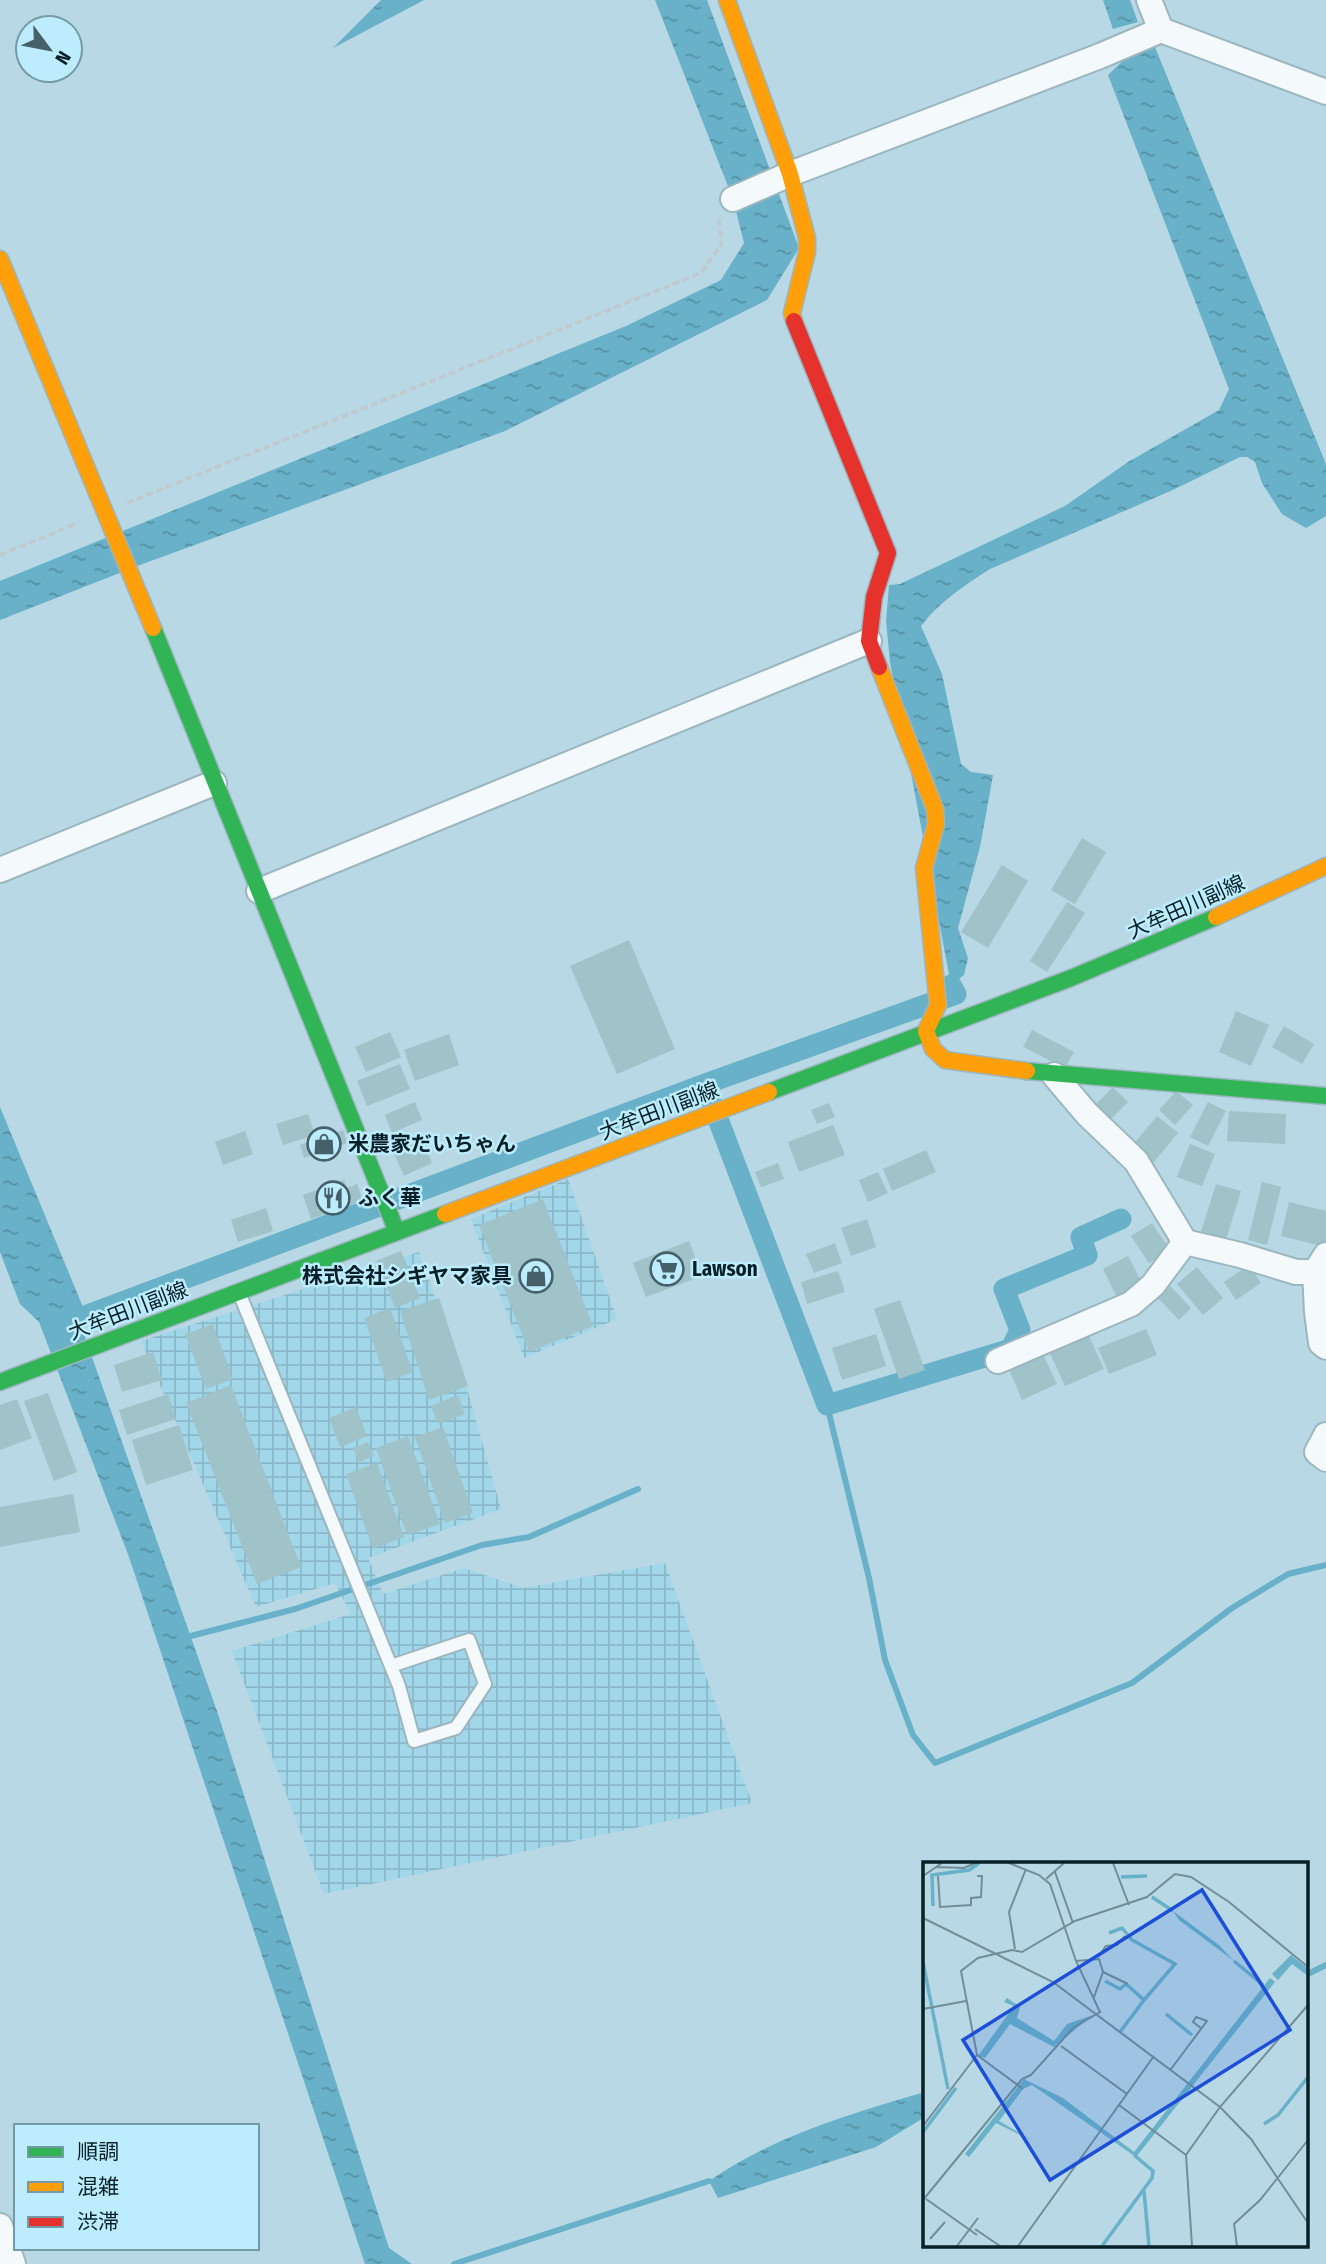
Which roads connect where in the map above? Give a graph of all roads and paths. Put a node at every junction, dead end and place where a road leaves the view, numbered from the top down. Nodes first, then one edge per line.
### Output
1 (727, 0) edge
2 (1149, 0) edge
3 (1155, 33) junction
4 (1326, 92) edge
5 (782, 178) junction
6 (733, 199) joint
7 (0, 259) edge
8 (104, 512) junction
9 (0, 555) edge
10 (869, 641) junction
11 (214, 783) junction
12 (1326, 866) edge
13 (0, 870) edge
14 (259, 891) junction
15 (926, 1031) junction
16 (1054, 1075) junction
17 (1326, 1096) edge
18 (397, 1232) junction
19 (1185, 1242) junction
20 (1320, 1263) edge
21 (238, 1292) junction
22 (1326, 1347) edge
23 (998, 1361) dead end
24 (0, 1382) edge
25 (1326, 1435) edge
26 (1326, 1459) edge
27 (391, 1667) junction
28 (0, 2226) edge
29 (13, 2264) edge

1 - 5 street
2 - 3 street
3 - 4 street
3 - 5 street
5 - 6 street
5 - 10 street
6 - 8 path
7 - 8 street
8 - 9 path
8 - 11 street
10 - 14 street
10 - 15 street
11 - 13 street
11 - 14 street
12 - 15 street, 大牟田川副線
14 - 18 street
15 - 16 street
15 - 18 street, 大牟田川副線
16 - 17 street
16 - 19 street
18 - 21 street, 大牟田川副線
19 - 20 street
19 - 23 street
20 - 22 street
21 - 24 street, 大牟田川副線
21 - 27 lane
25 - 26 street
27 - 27 lane
28 - 29 street

